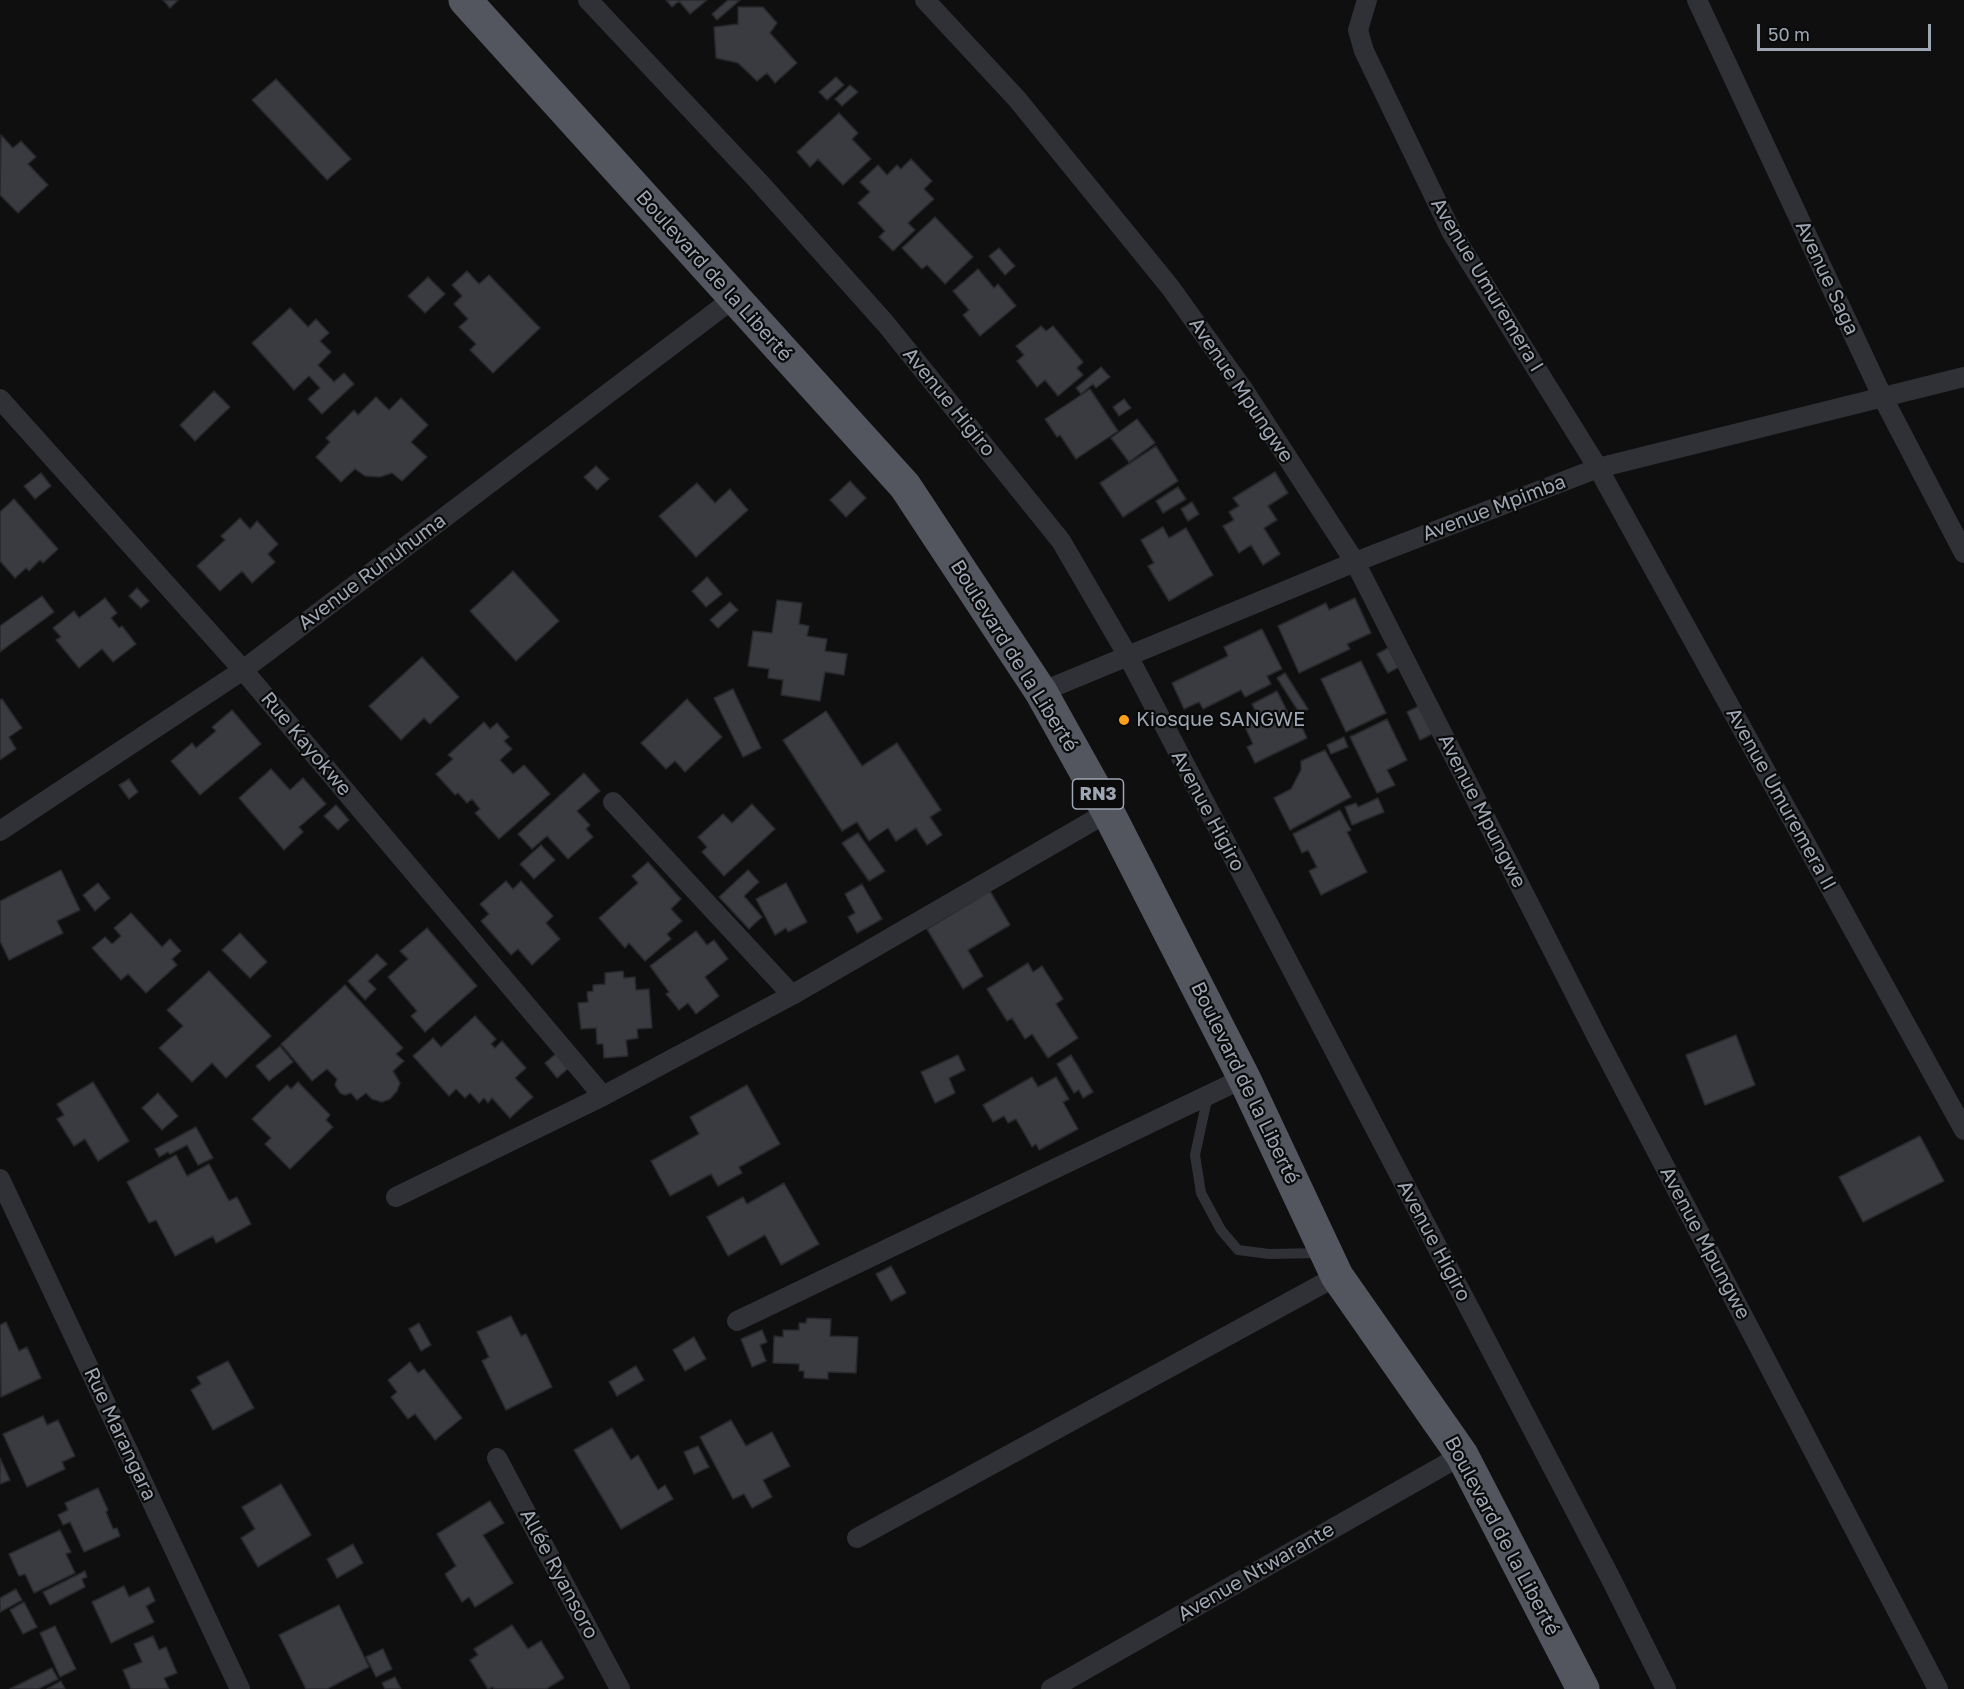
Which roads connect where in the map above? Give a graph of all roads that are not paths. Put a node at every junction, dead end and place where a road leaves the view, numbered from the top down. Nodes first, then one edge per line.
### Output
1 (465, 0) edge
2 (588, 0) edge
3 (925, 0) edge
4 (1367, 0) edge
5 (1697, 0) edge
6 (734, 298) junction
7 (1964, 377) edge
8 (1882, 398) junction
9 (0, 399) edge
10 (1598, 468) junction
11 (1964, 553) edge
12 (1355, 562) junction
13 (1128, 656) junction
14 (243, 670) junction
15 (1041, 692) junction
16 (613, 802) dead end
17 (1108, 812) junction
18 (0, 831) edge
19 (792, 995) junction
20 (1244, 1078) junction
21 (1209, 1095) junction
22 (603, 1096) junction
23 (1964, 1130) edge
24 (0, 1179) edge
25 (396, 1197) dead end
26 (1332, 1264) junction
27 (737, 1321) dead end
28 (1462, 1455) junction
29 (497, 1458) dead end
30 (857, 1538) dead end
31 (240, 1689) edge
32 (620, 1689) edge
33 (1051, 1689) edge
34 (1583, 1689) edge
35 (1666, 1689) edge
36 (1938, 1689) edge

1 - 6 highway, Boulevard de la Liberté / RN3
2 - 13 street, Avenue Higiro
3 - 12 street, Avenue Mpungwe
4 - 10 street, Avenue Umuremera I
5 - 8 street, Avenue Saga
6 - 14 street, Avenue Ruhuhuma
6 - 15 highway, Boulevard de la Liberté / RN3
7 - 8 street, Avenue Mpimba
8 - 10 street, Avenue Mpimba
8 - 11 street, Avenue Saga
9 - 14 street, Rue Kayokwe
10 - 12 street, Avenue Mpimba
10 - 23 street, Avenue Umuremera II
12 - 13 street, Avenue Mpimba
12 - 36 street, Avenue Mpungwe
13 - 15 street, Avenue Mpimba
13 - 35 street, Avenue Higiro
14 - 18 street, Avenue Ruhuhuma
14 - 22 street, Rue Kayokwe
15 - 17 highway, Boulevard de la Liberté / RN3
16 - 19 street
17 - 19 street
17 - 20 highway, Boulevard de la Liberté / RN3
19 - 22 street
20 - 21 street
20 - 26 highway, Boulevard de la Liberté / RN3
21 - 26 lane
21 - 27 street
22 - 25 street
24 - 31 street, Rue Marangara
26 - 28 highway, Boulevard de la Liberté / RN3
26 - 30 street
28 - 33 street, Avenue Ntwarante
28 - 34 highway, Boulevard de la Liberté / RN3
29 - 32 street, Allée Ryansoro

